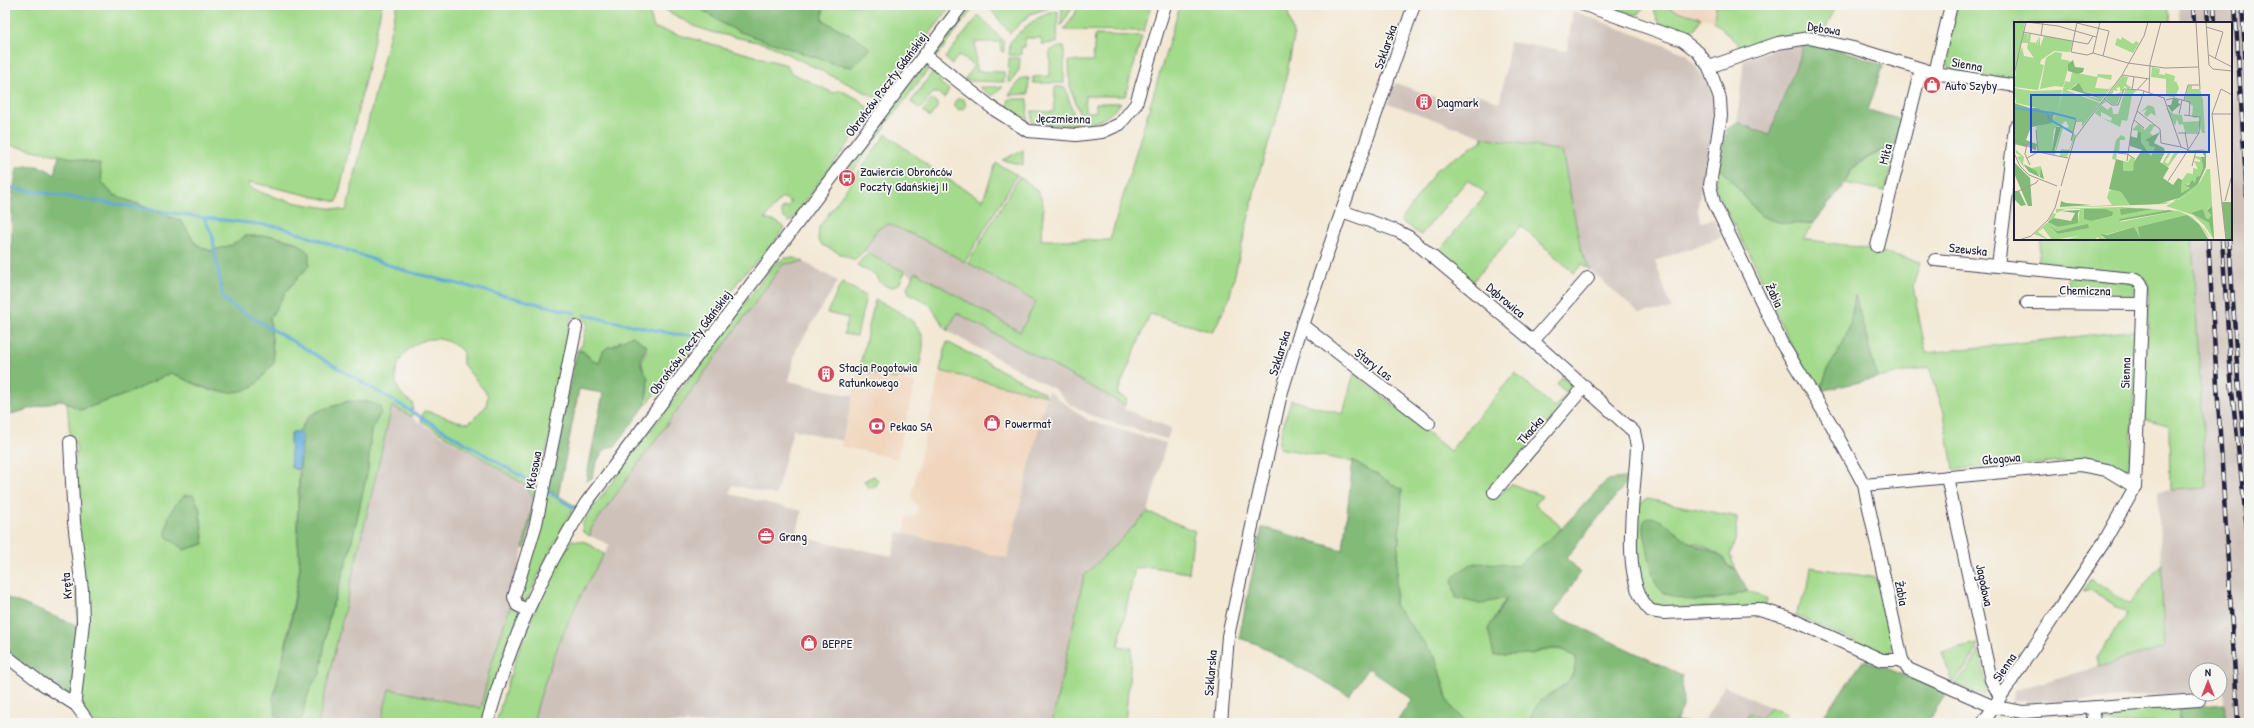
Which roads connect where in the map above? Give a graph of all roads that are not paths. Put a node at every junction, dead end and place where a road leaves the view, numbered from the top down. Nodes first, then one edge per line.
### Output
1 (962, 5) edge
2 (1165, 5) edge
3 (1414, 5) edge
4 (1585, 5) edge
5 (1951, 5) edge
6 (925, 55) junction
7 (1709, 67) junction
8 (1921, 69) junction
9 (1935, 73) junction
10 (2014, 87) edge
11 (2014, 135) edge
12 (1342, 211) junction
13 (1877, 246) dead end
14 (1935, 260) dead end
15 (1998, 266) junction
16 (1588, 278) dead end
17 (2027, 303) dead end
18 (2142, 304) junction
19 (1302, 325) junction
20 (576, 327) dead end
21 (1533, 341) junction
22 (1585, 386) junction
23 (1429, 423) dead end
24 (70, 442) dead end
25 (1947, 477) junction
26 (1864, 485) junction
27 (2135, 487) junction
28 (1494, 492) dead end
29 (527, 610) junction
30 (5, 656) edge
31 (1902, 660) junction
32 (2188, 701) edge
33 (1997, 702) junction
34 (76, 705) junction
35 (2094, 708) junction
36 (89, 723) edge
37 (487, 723) edge
38 (1221, 723) edge
39 (1983, 723) edge
40 (2092, 723) edge

1 - 6 street, Obrońców Poczty Gdańskiej
2 - 6 street, Jęczmienna
3 - 12 street, Szklarska
4 - 7 street, Żabia
5 - 9 street, Sienna
6 - 29 street, Obrońców Poczty Gdańskiej
7 - 8 street, Dębowa
7 - 26 street, Żabia
8 - 9 street, Dębowa
8 - 13 street, Miła
9 - 10 street, Sienna
11 - 15 street
12 - 19 street, Szklarska
12 - 21 street, Dąbrowica
14 - 15 street, Szewska
15 - 18 street, Sienna
16 - 21 street
17 - 18 street, Chemiczna
18 - 27 street, Sienna
19 - 23 street, Stary Las
19 - 38 street, Szklarska
20 - 29 street, Kłosowa
21 - 22 street, Dąbrowica
22 - 28 street, Tkacka
22 - 31 street, Dąbrowica
24 - 34 street, Kręta
25 - 26 street, Głogowa
25 - 27 street, Głogowa
25 - 33 street, Jagodowa
26 - 31 street, Żabia
27 - 33 street, Sienna
29 - 37 street, Obrońców Poczty Gdańskiej
30 - 34 street
31 - 33 street
32 - 35 street
33 - 35 street
33 - 39 street, Sienna
34 - 36 street
35 - 40 street

